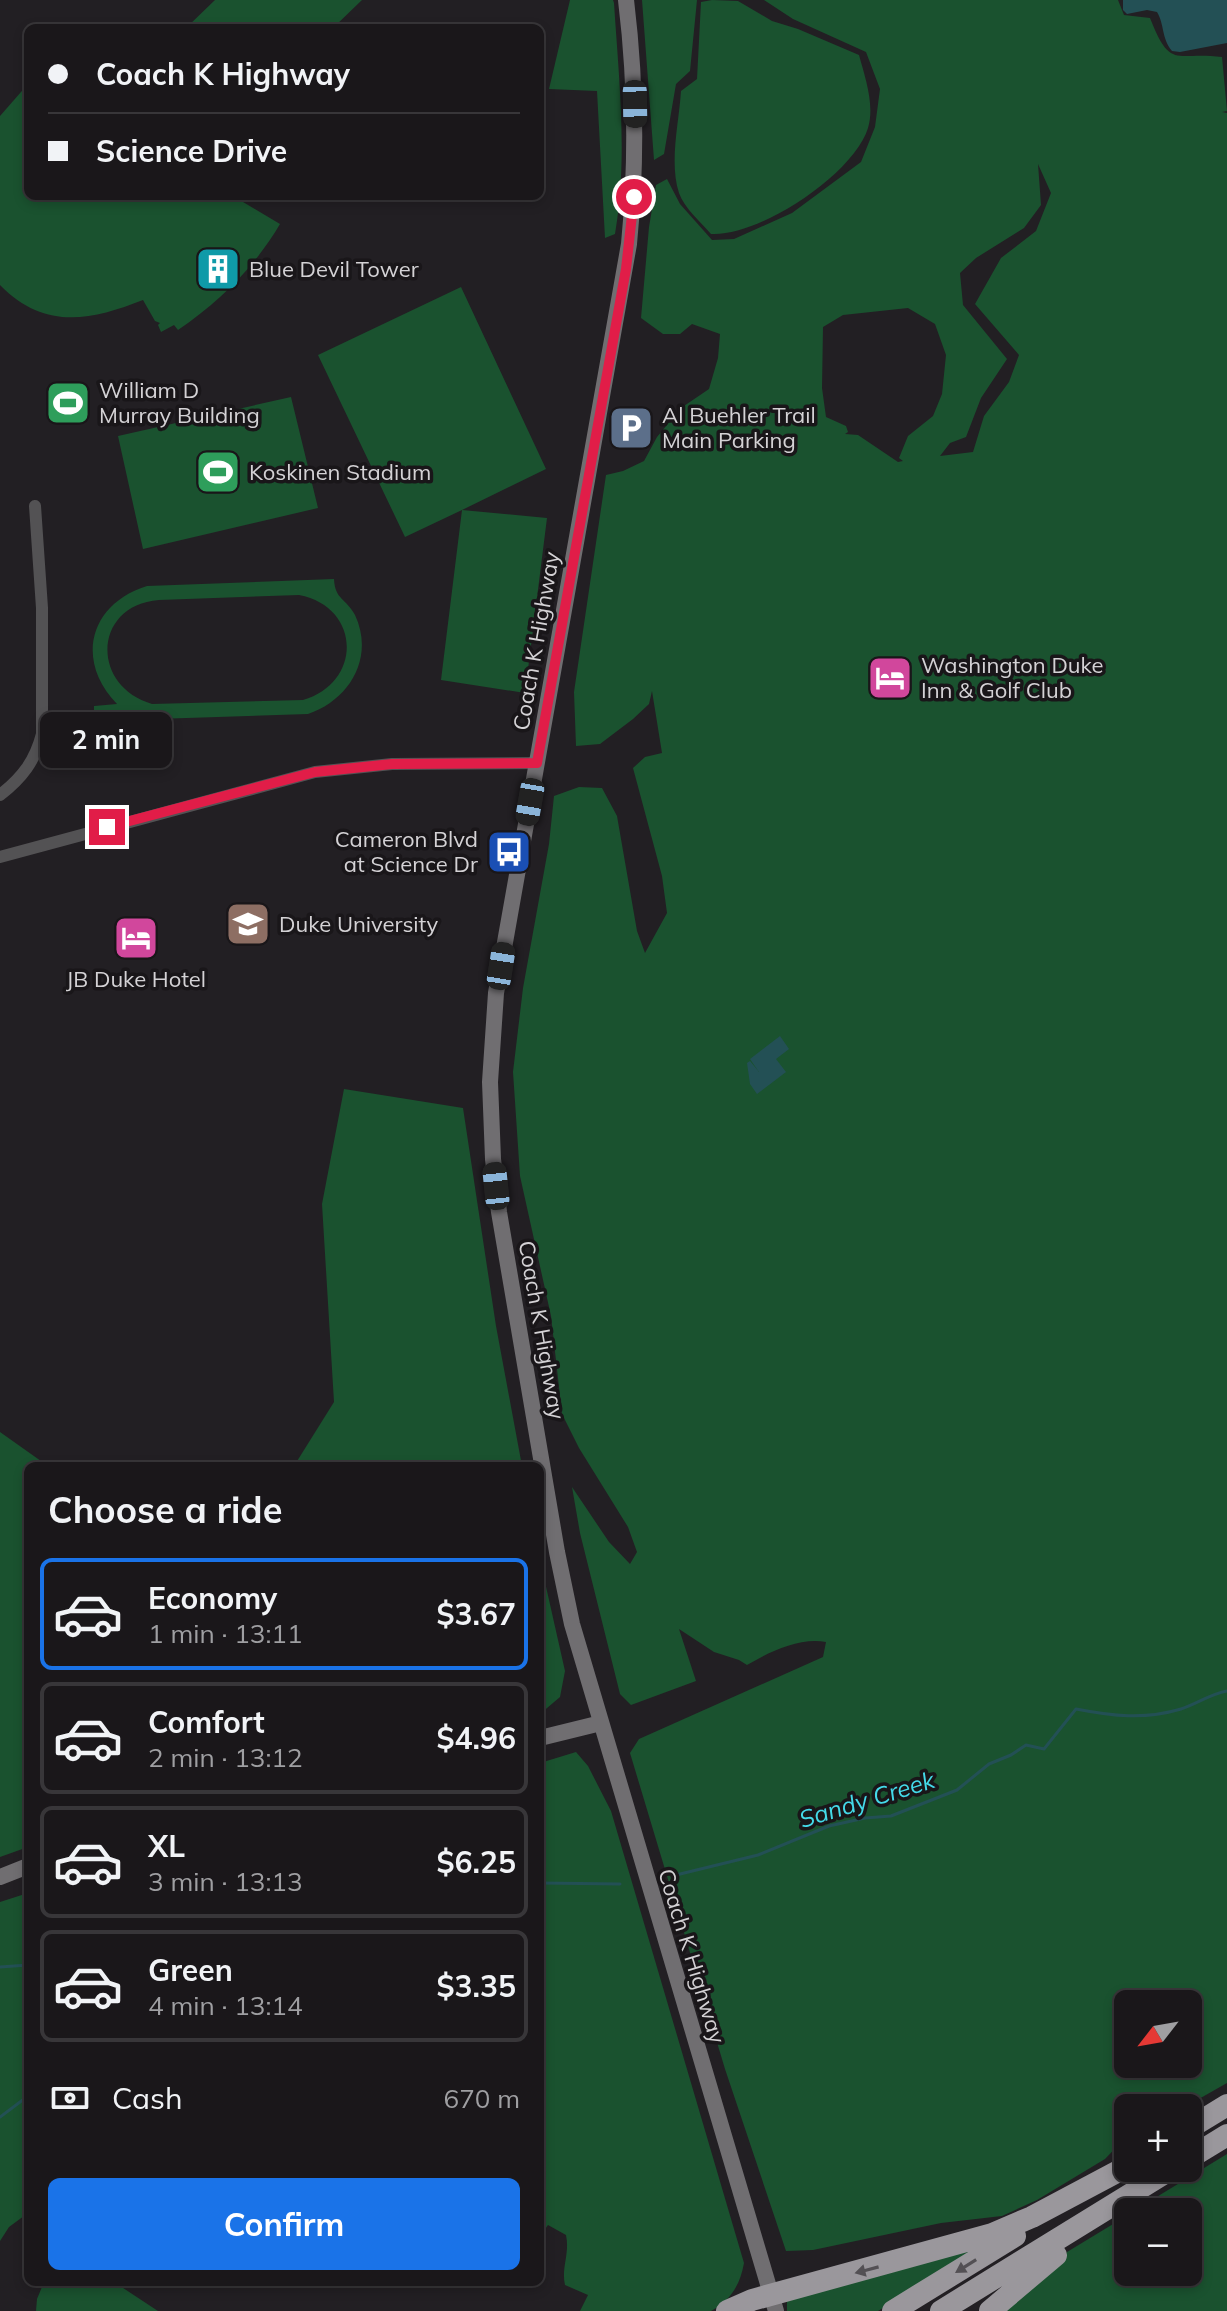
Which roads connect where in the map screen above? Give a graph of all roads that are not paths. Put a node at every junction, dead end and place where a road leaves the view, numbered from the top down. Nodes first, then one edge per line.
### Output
1 (626, 0) edge
2 (35, 506) dead end
3 (537, 763) junction
4 (0, 795) edge
5 (0, 857) edge
6 (542, 1462) edge
7 (544, 1476) edge
8 (601, 1723) junction
9 (544, 1737) edge
10 (24, 1868) edge
11 (0, 1877) edge
12 (1227, 2105) edge
13 (1202, 2120) edge
14 (1227, 2135) edge
15 (1202, 2150) edge
16 (1114, 2173) edge
17 (1114, 2175) edge
18 (1150, 2182) edge
19 (1103, 2211) junction
20 (773, 2303) edge
21 (727, 2311) edge
22 (893, 2311) edge
23 (941, 2311) edge
24 (990, 2311) edge

1 - 3 main road, Coach K Highway
2 - 4 street
3 - 5 street
3 - 6 main road, Coach K Highway
7 - 8 main road, Coach K Highway
8 - 9 main road
8 - 20 main road, Coach K Highway
10 - 11 main road
12 - 13 highway
14 - 15 highway
16 -> 20 highway
17 -> 22 highway
18 - 19 highway
19 - 23 highway
19 - 24 highway
20 - 21 highway

